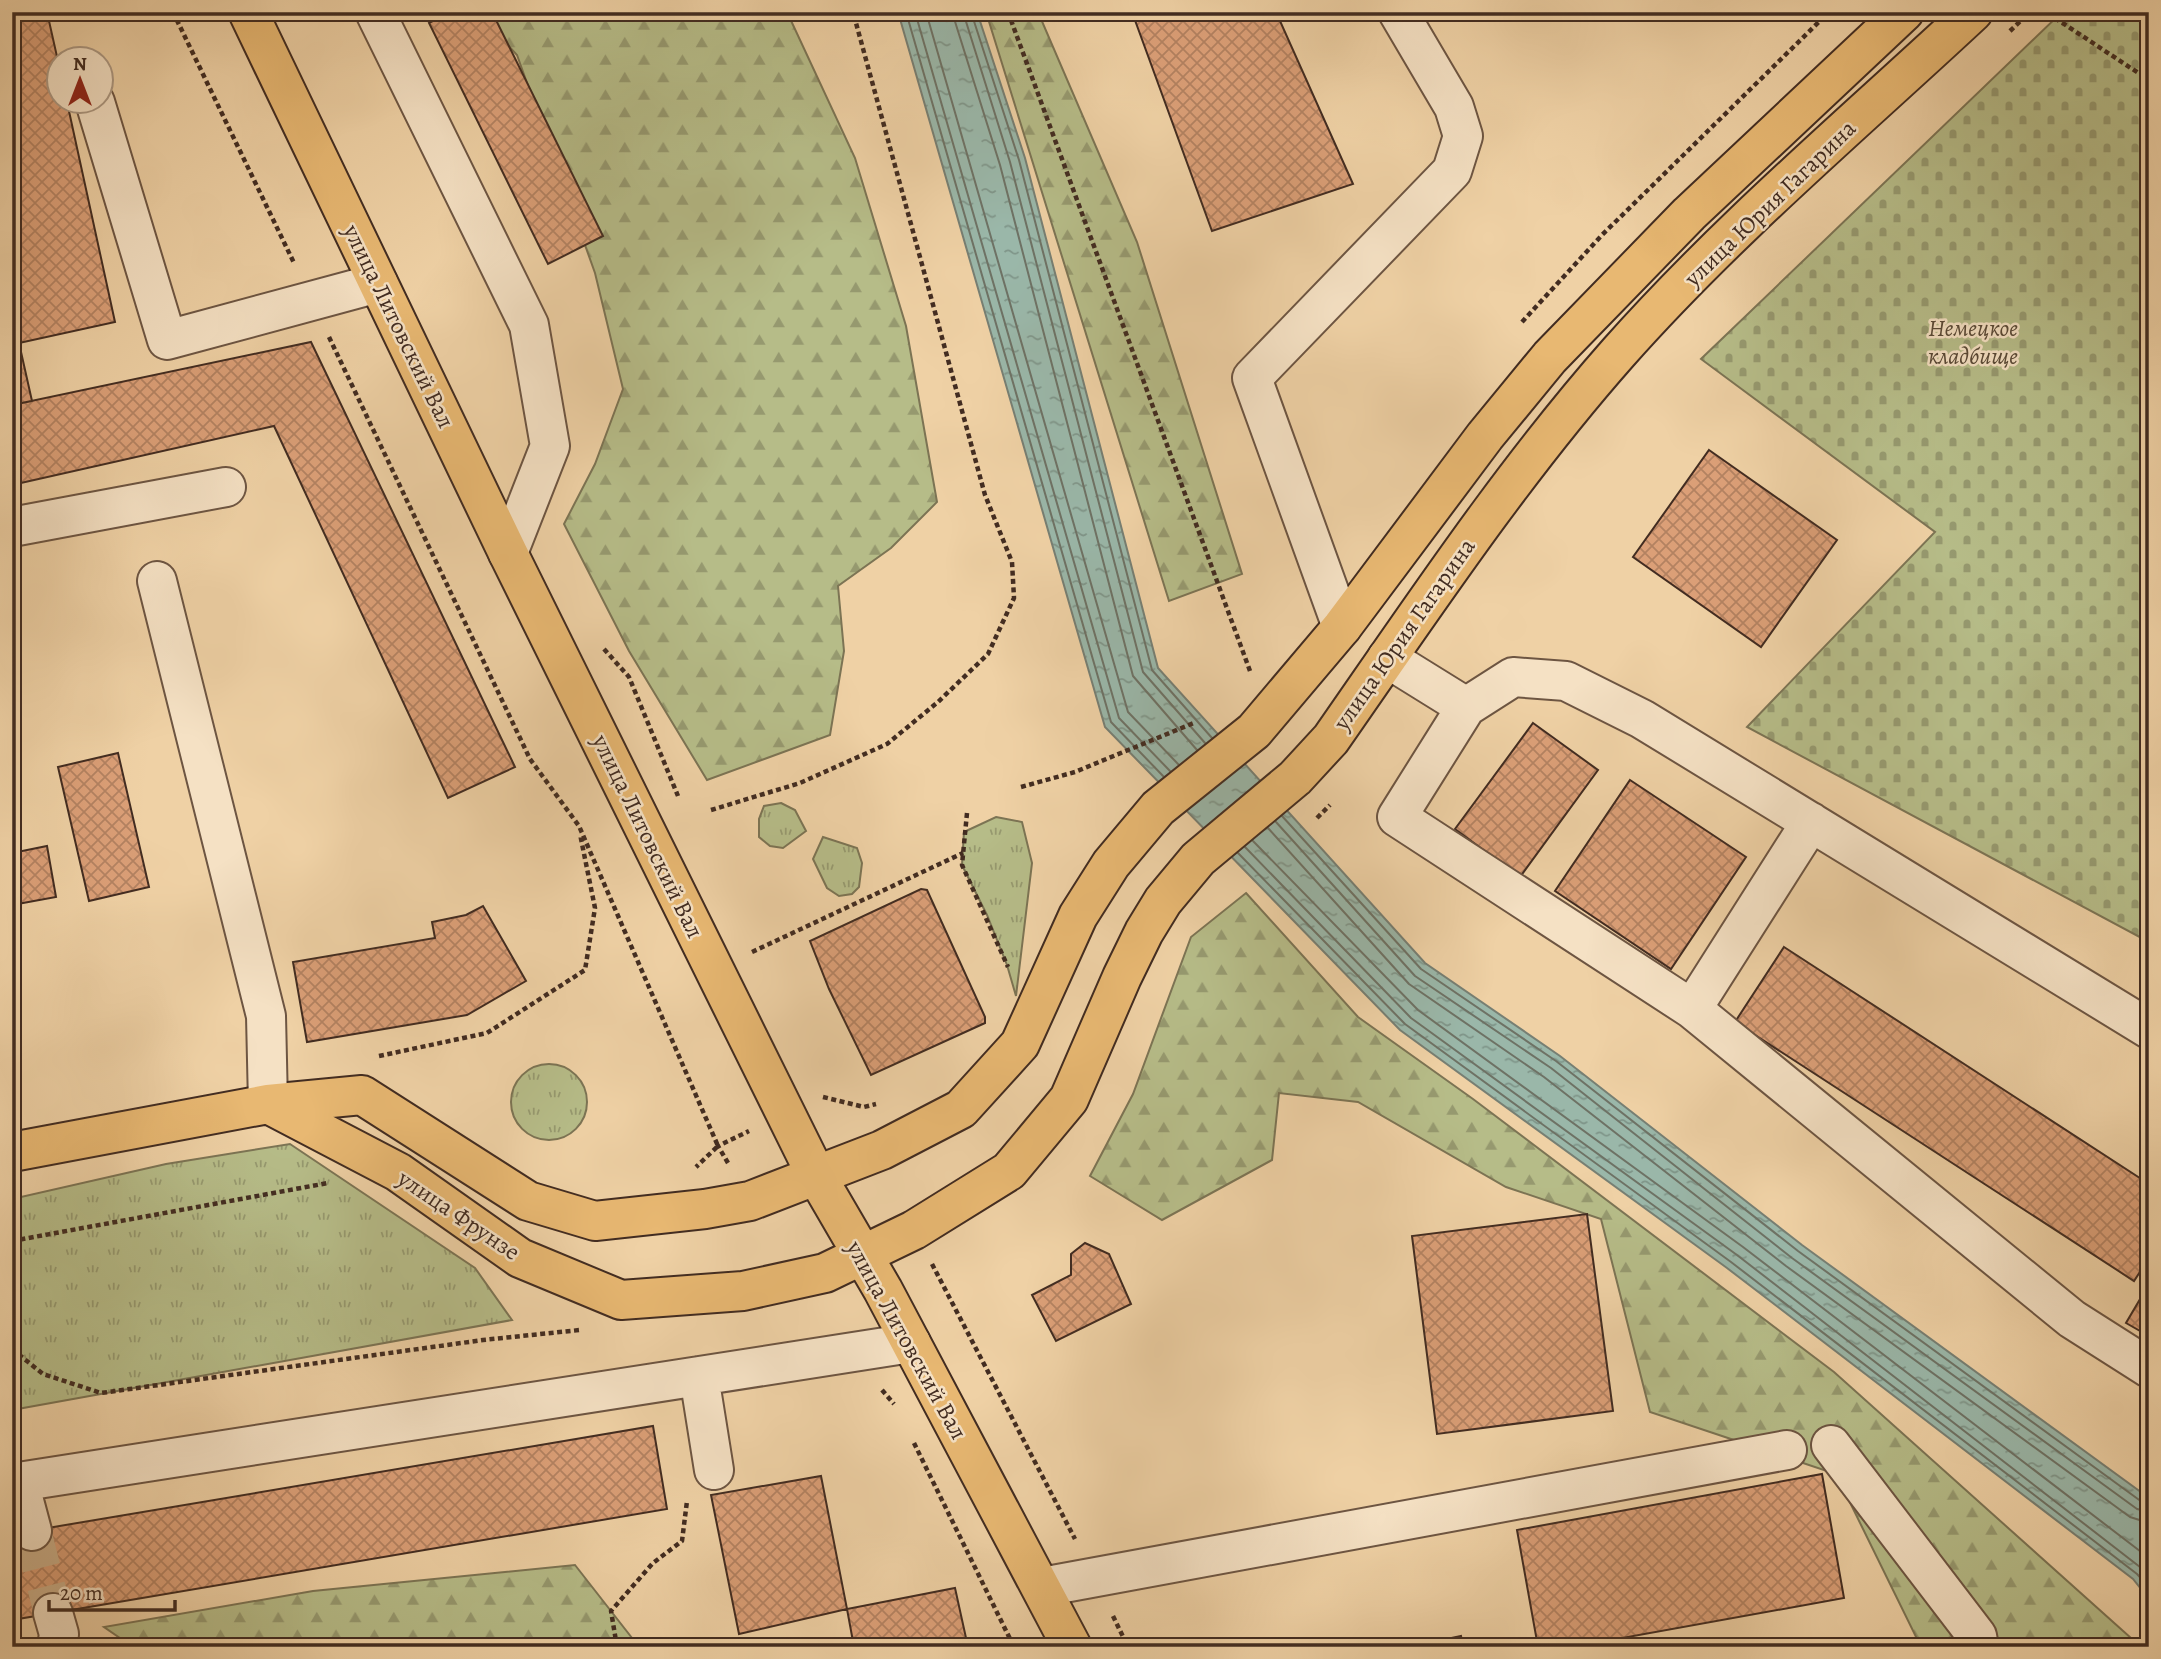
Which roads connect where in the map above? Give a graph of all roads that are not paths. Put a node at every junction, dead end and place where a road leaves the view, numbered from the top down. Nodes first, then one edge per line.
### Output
1 (248, 12) edge
2 (375, 12) edge
3 (1398, 12) edge
4 (1904, 12) edge
5 (1973, 12) edge
6 (99, 116) edge
7 (378, 283) junction
8 (226, 487) dead end
9 (12, 527) edge
10 (508, 553) junction
11 (157, 581) dead end
12 (1342, 627) junction
13 (1387, 658) junction
14 (1466, 707) junction
15 (1811, 822) junction
16 (1692, 1009) junction
17 (2149, 1028) edge
18 (268, 1104) junction
19 (12, 1152) edge
20 (817, 1175) junction
21 (862, 1257) junction
22 (911, 1343) junction
23 (2149, 1368) edge
24 (699, 1376) junction
25 (1831, 1445) dead end
26 (1787, 1450) dead end
27 (714, 1470) dead end
28 (16, 1483) edge
29 (32, 1531) tunnel mouth
30 (1042, 1587) junction
31 (1072, 1647) edge
32 (1979, 1647) edge

1 - 7 main road, улица Литовский Вал
2 - 10 lane
3 - 12 lane
4 - 12 main road, улица Юрия Гагарина
5 - 13 main road, улица Юрия Гагарина
6 - 7 lane
7 - 10 main road, улица Литовский Вал
8 - 9 lane
10 - 20 main road, улица Литовский Вал
11 - 18 lane
12 - 20 main road, улица Юрия Гагарина
13 - 14 lane
13 - 21 main road, улица Юрия Гагарина
14 - 15 lane
14 - 16 lane
15 - 16 lane
15 - 17 lane
16 - 23 lane
18 - 19 main road, улица Фрунзе
18 - 20 main road, улица Фрунзе
18 - 21 main road, улица Фрунзе
20 - 21 main road, улица Литовский Вал
21 - 22 main road, улица Литовский Вал
22 - 24 lane
22 - 30 main road, улица Литовский Вал
24 - 27 lane
24 - 28 lane
25 - 32 lane
26 - 30 lane
28 - 29 lane
30 - 31 main road, улица Литовский Вал

